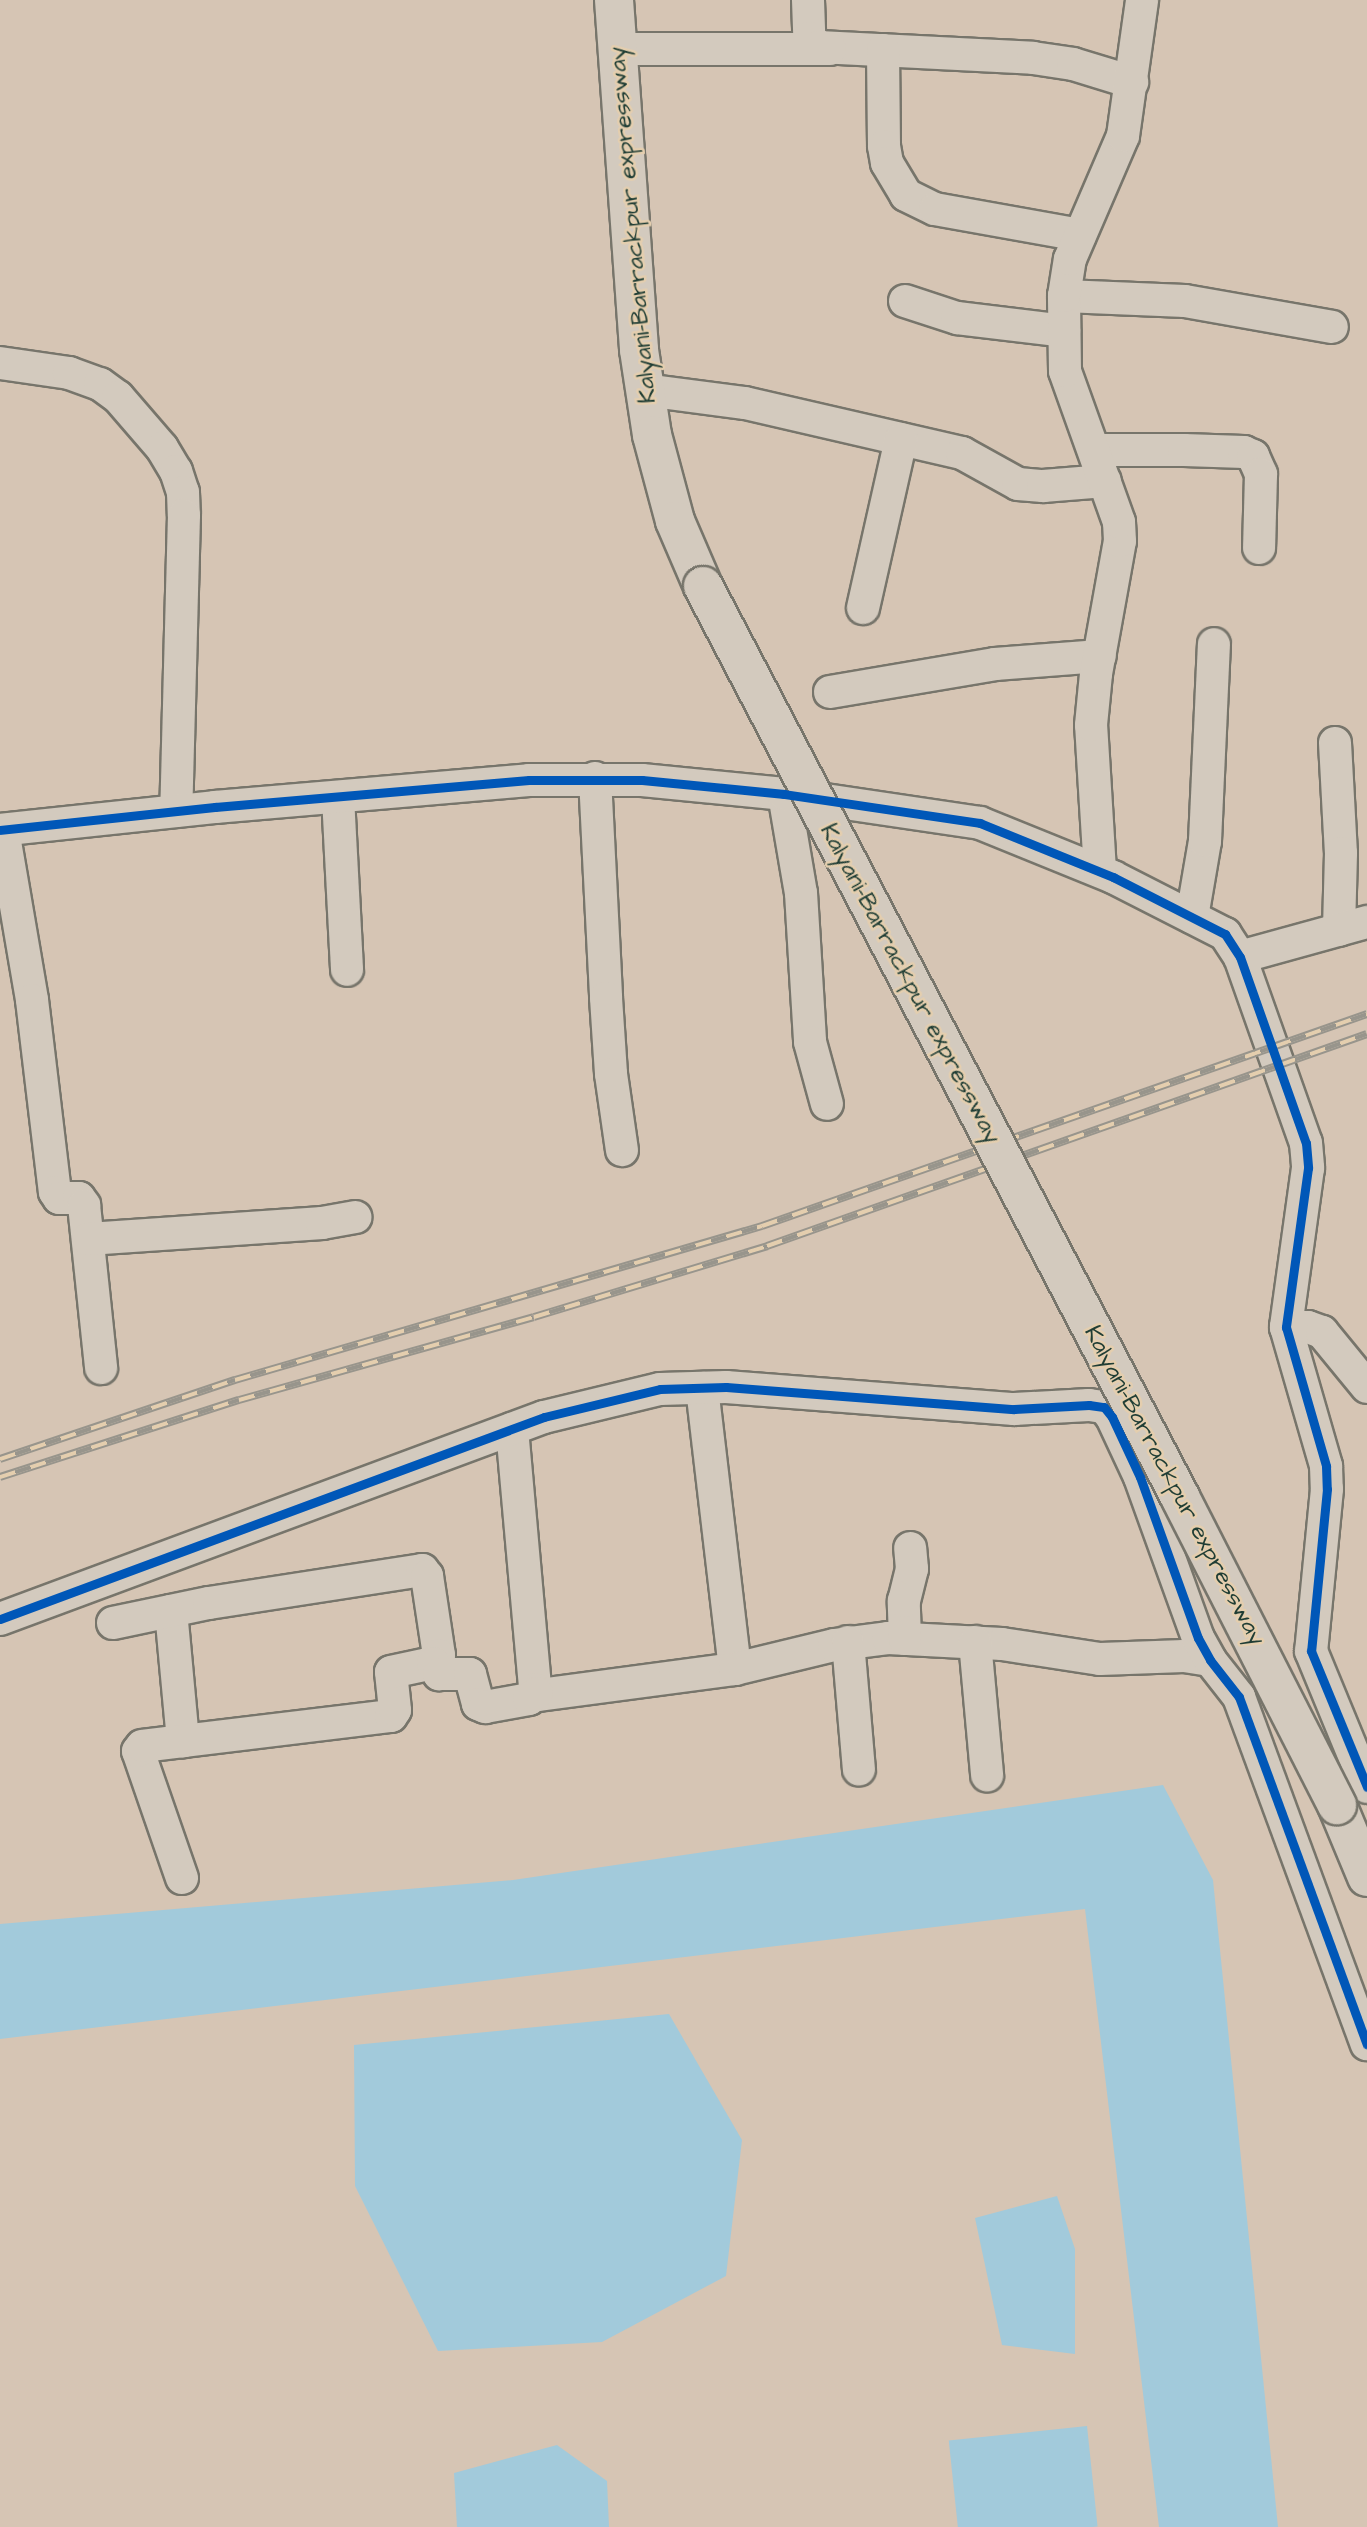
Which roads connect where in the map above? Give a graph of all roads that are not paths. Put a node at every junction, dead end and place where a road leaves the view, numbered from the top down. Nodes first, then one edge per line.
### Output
1 (614, 0) edge
2 (808, 0) edge
3 (1142, 0) edge
4 (617, 49) junction
5 (830, 49) junction
6 (883, 50) junction
7 (1132, 82) junction
8 (1080, 235) junction
9 (1064, 296) junction
10 (905, 301) dead end
11 (1332, 327) dead end
12 (1064, 331) junction
13 (0, 363) edge
14 (645, 390) junction
15 (901, 439) junction
16 (1094, 450) junction
17 (1105, 481) junction
18 (1259, 548) dead end
19 (863, 608) dead end
20 (1214, 644) dead end
21 (1100, 656) junction
22 (830, 692) dead end
23 (1335, 743) dead end
24 (595, 778) junction
25 (784, 794) junction
26 (338, 797) junction
27 (176, 811) junction
28 (1, 830) edge
29 (1100, 871) junction
30 (1192, 917) junction
31 (1353, 926) edge
32 (1240, 957) junction
33 (347, 970) dead end
34 (827, 1104) dead end
35 (622, 1150) dead end
36 (355, 1217) dead end
37 (88, 1239) junction
38 (1286, 1327) junction
39 (101, 1368) dead end
40 (1367, 1387) edge
41 (702, 1388) junction
42 (512, 1429) junction
43 (910, 1548) dead end
44 (171, 1611) junction
45 (0, 1619) edge
46 (113, 1623) dead end
47 (905, 1639) junction
48 (848, 1642) junction
49 (975, 1642) junction
50 (1311, 1651) junction
51 (1210, 1660) junction
52 (435, 1664) junction
53 (735, 1669) junction
54 (1231, 1683) junction
55 (537, 1693) junction
56 (1357, 1736) edge
57 (183, 1741) junction
58 (859, 1770) dead end
59 (987, 1775) dead end
60 (1352, 1796) edge
61 (1367, 1877) edge
62 (182, 1878) dead end
63 (1367, 2044) edge

1 - 4 highway, Kalyani-Barrackpur expressway
2 - 5 street
3 - 7 street
4 - 5 street
4 - 14 highway, Kalyani-Barrackpur expressway
5 - 6 street
6 - 7 street
6 - 8 street
7 - 8 street
8 - 9 street
9 - 11 street
9 - 12 street
10 - 12 street
12 - 16 street
13 - 27 street
14 - 15 street
14 - 60 highway, Kalyani-Barrackpur expressway, bridge
15 - 17 street
15 - 19 street
16 - 17 street
16 - 18 street
17 - 21 street
20 - 30 street
21 - 22 street
21 - 29 street
23 - 31 street
24 - 25 street
24 - 26 street
24 - 35 street
25 - 29 street
25 - 34 street
26 - 27 street
26 - 33 street
27 - 28 street
28 - 37 street
29 - 30 street
30 - 32 street
31 - 32 street
32 - 38 street
36 - 37 street
37 - 39 street
38 - 40 street
38 - 50 street
41 - 42 street
41 - 51 street
41 - 53 street
42 - 45 street
42 - 55 street
43 - 47 street
44 - 46 street
44 - 52 street
44 - 57 street
47 - 48 street
47 - 49 street
48 - 53 street
48 - 58 street
49 - 51 street
49 - 59 street
50 - 54 street
50 - 56 street
51 - 54 street
52 - 55 street
52 - 57 street
53 - 55 street
54 - 63 street
56 - 60 street
57 - 62 street
60 - 61 highway, Kalyani-Barrackpur expressway

